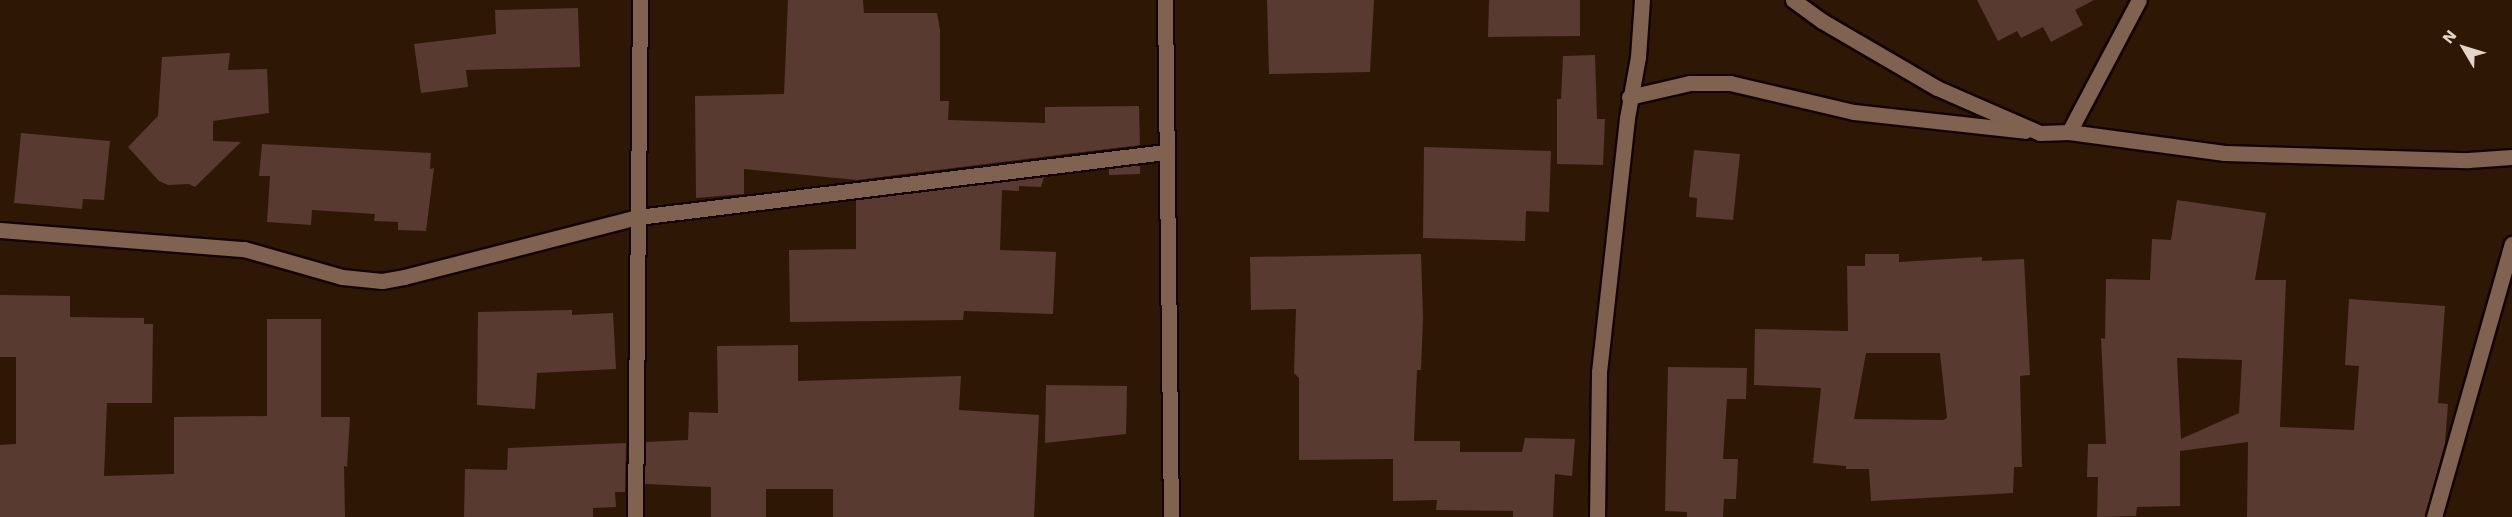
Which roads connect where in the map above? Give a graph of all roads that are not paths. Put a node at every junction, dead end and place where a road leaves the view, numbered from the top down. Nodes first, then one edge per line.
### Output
1 (640, 0) edge
2 (1165, 0) edge
3 (1642, 0) edge
4 (1793, 0) edge
5 (2139, 0) edge
6 (1629, 97) junction
7 (2069, 132) junction
8 (2040, 133) junction
9 (1165, 152) junction
10 (2512, 157) edge
11 (638, 217) junction
12 (0, 230) edge
13 (2512, 244) edge
14 (636, 517) edge
15 (1171, 517) edge
16 (1597, 517) edge
17 (2434, 517) edge

1 - 11 street
2 - 9 street
3 - 6 street
4 - 8 street
5 - 7 street
6 - 8 street
6 - 16 street
7 - 8 street
7 - 10 street
9 - 11 street
9 - 15 street
11 - 12 street
11 - 14 street
13 - 17 street

